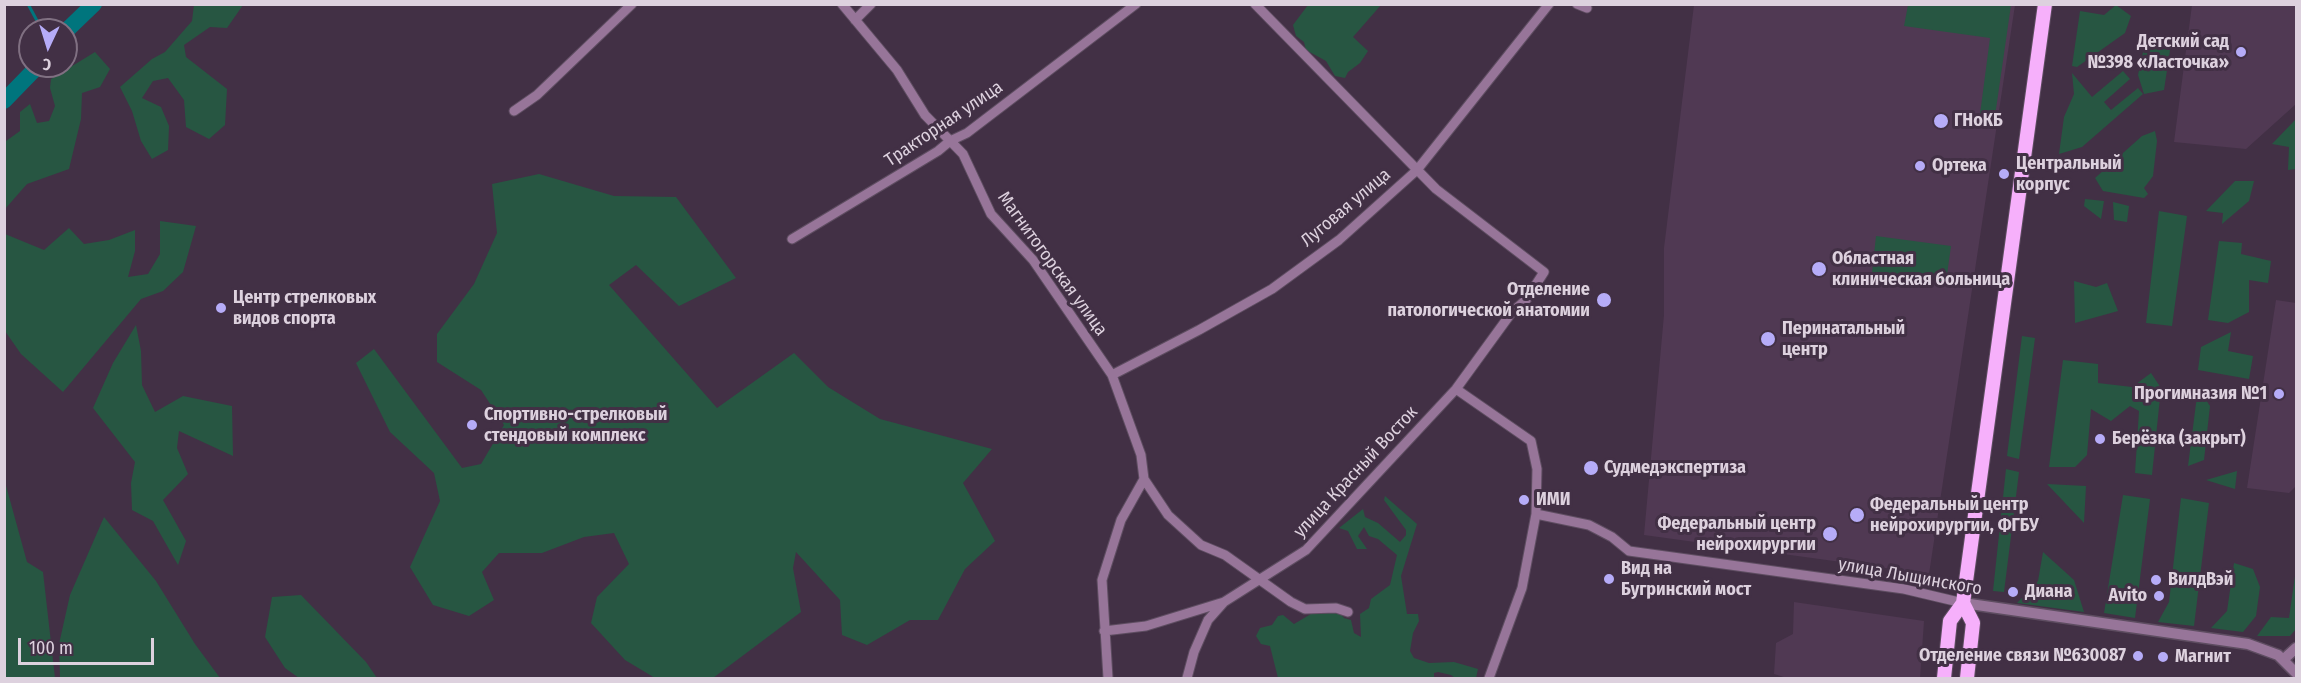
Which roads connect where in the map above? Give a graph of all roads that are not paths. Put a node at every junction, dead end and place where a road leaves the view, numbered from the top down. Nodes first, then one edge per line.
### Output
1 (632, 4) edge
2 (842, 4) edge
3 (871, 4) edge
4 (1136, 4) edge
5 (1255, 4) edge
6 (1549, 4) edge
7 (1577, 4) edge
8 (2045, 4) edge
9 (1587, 8) dead end
10 (855, 20) junction
11 (514, 111) dead end
12 (950, 141) junction
13 (1417, 170) junction
14 (792, 239) dead end
15 (1112, 375) junction
16 (1456, 389) junction
17 (1144, 479) junction
18 (1536, 514) junction
19 (1260, 579) junction
20 (1224, 602) junction
21 (1963, 603) junction
22 (1348, 612) dead end
23 (1104, 631) junction
24 (2296, 648) edge
25 (2284, 659) junction
26 (2296, 673) edge
27 (1108, 678) edge
28 (1187, 678) edge
29 (1489, 678) edge
30 (1944, 678) edge
31 (1967, 678) edge

1 - 11 street
2 - 10 street, Магнитогорская улица
3 - 10 street
4 - 12 street, Тракторная улица
5 - 13 street
6 - 13 street, Луговая улица
7 - 9 street
8 - 21 main road
10 - 12 street, Магнитогорская улица
12 - 14 street, Тракторная улица
12 - 15 street, Магнитогорская улица
13 - 15 street, Луговая улица
13 - 16 street, улица Красный Восток
15 - 17 street, Магнитогорская улица
16 - 18 street
16 - 19 street, улица Красный Восток
17 - 19 street
17 - 23 street
18 - 21 street, улица Лыщинского
18 - 29 street
19 - 20 street, улица Красный Восток
19 - 22 street
20 - 23 street, улица Красный Восток
20 - 28 street
21 - 25 street, улица Лыщинского
21 - 30 main road
21 - 31 main road
23 - 27 street
24 - 25 street
25 - 26 street

